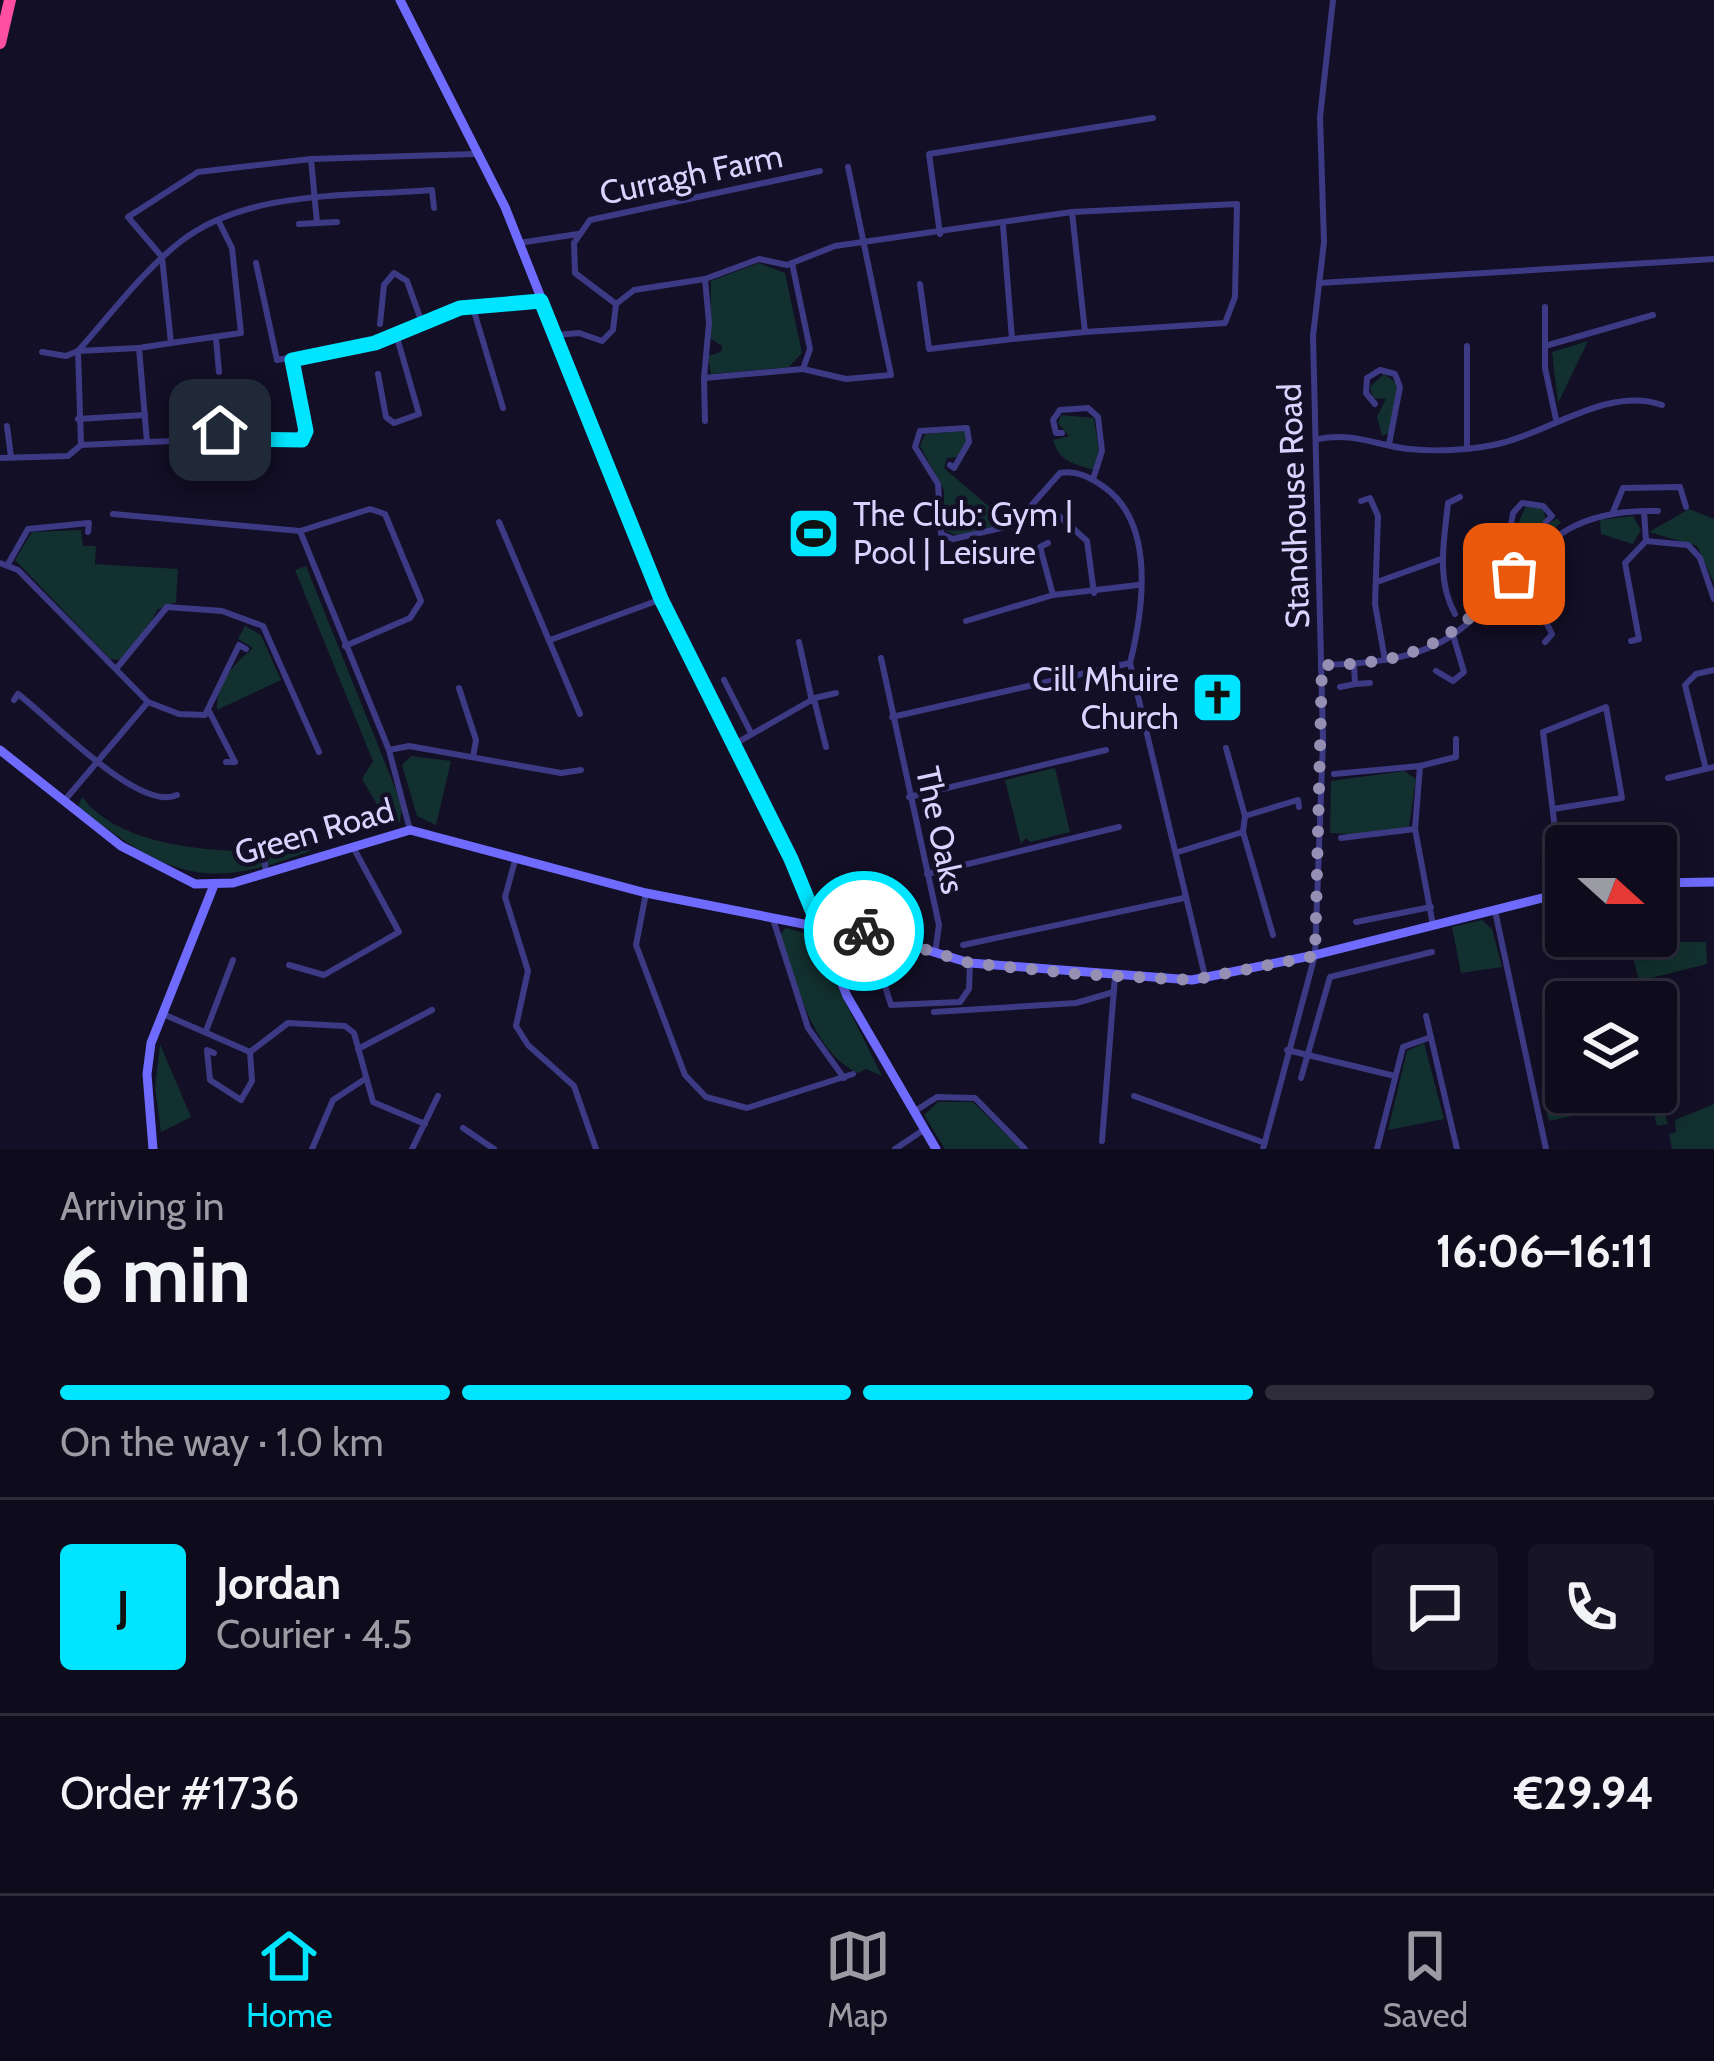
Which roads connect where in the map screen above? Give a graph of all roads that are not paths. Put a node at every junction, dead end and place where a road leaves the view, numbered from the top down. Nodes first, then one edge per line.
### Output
1 (10, 0) edge
2 (400, 0) edge
3 (1333, 0) edge
4 (0, 43) edge
5 (1153, 118) dead end
6 (480, 154) junction
7 (311, 158) junction
8 (848, 167) dead end
9 (820, 171) dead end
10 (315, 200) junction
11 (434, 208) dead end
12 (1072, 212) junction
13 (218, 220) junction
14 (337, 222) dead end
15 (317, 223) junction
16 (298, 224) dead end
17 (1003, 225) junction
18 (578, 234) junction
19 (940, 234) junction
20 (519, 243) junction
21 (865, 245) junction
22 (162, 257) junction
23 (1714, 260) edge
24 (256, 263) dead end
25 (792, 263) junction
26 (705, 279) junction
27 (920, 284) dead end
28 (1319, 284) junction
29 (541, 301) junction
30 (616, 304) junction
31 (473, 307) junction
32 (1545, 307) dead end
33 (1653, 315) dead end
34 (422, 323) junction
35 (380, 324) dead end
36 (1085, 332) junction
37 (396, 334) junction
38 (554, 336) junction
39 (216, 339) junction
40 (1012, 339) junction
41 (171, 343) junction
42 (1468, 346) dead end
43 (1545, 346) junction
44 (139, 348) junction
45 (706, 348) junction
46 (722, 349) dead end
47 (78, 351) junction
48 (42, 352) dead end
49 (292, 360) junction
50 (803, 369) junction
51 (219, 372) dead end
52 (378, 374) dead end
53 (704, 379) junction
54 (219, 402) dead end
55 (1375, 404) dead end
56 (1662, 405) dead end
57 (502, 408) dead end
58 (145, 415) junction
59 (78, 419) junction
60 (1556, 419) junction
61 (705, 421) dead end
62 (7, 426) dead end
63 (1062, 433) dead end
64 (1318, 439) junction
65 (174, 441) dead end
66 (147, 442) junction
67 (1389, 444) junction
68 (81, 445) junction
69 (1467, 446) junction
70 (0, 458) edge
71 (11, 458) junction
72 (950, 466) dead end
73 (1093, 479) junction
74 (1460, 497) dead end
75 (1361, 501) dead end
76 (1436, 501) dead end
77 (1448, 503) junction
78 (1686, 507) dead end
79 (1644, 511) junction
80 (1658, 511) dead end
81 (1613, 512) junction
82 (113, 514) dead end
83 (500, 522) dead end
84 (1053, 522) dead end
85 (1546, 522) dead end
86 (88, 532) dead end
87 (300, 532) junction
88 (1646, 541) junction
89 (1048, 543) dead end
90 (1442, 559) junction
91 (1527, 561) junction
92 (4, 564) edge
93 (1514, 574) junction
94 (1376, 583) junction
95 (1138, 585) junction
96 (1094, 593) junction
97 (1053, 595) junction
98 (661, 599) junction
99 (1714, 599) edge
100 (1455, 614) dead end
101 (966, 621) dead end
102 (1453, 635) junction
103 (550, 640) junction
104 (1631, 641) dead end
105 (799, 642) dead end
106 (1545, 643) dead end
107 (345, 646) junction
108 (246, 649) dead end
109 (881, 658) dead end
110 (1385, 660) junction
111 (1130, 662) junction
112 (1322, 665) junction
113 (1354, 665) junction
114 (116, 669) junction
115 (1714, 670) edge
116 (1436, 671) dead end
117 (724, 680) dead end
118 (1370, 683) dead end
119 (1355, 684) junction
120 (1340, 687) dead end
121 (460, 688) dead end
122 (836, 693) dead end
123 (18, 694) dead end
124 (813, 700) junction
125 (148, 702) junction
126 (209, 711) junction
127 (580, 714) dead end
128 (892, 717) junction
129 (750, 731) junction
130 (1456, 739) dead end
131 (733, 745) junction
132 (826, 748) dead end
133 (1226, 748) dead end
134 (0, 750) edge
135 (389, 750) junction
136 (1106, 750) dead end
137 (319, 752) dead end
138 (473, 758) junction
139 (95, 762) junction
140 (226, 762) dead end
141 (1420, 766) junction
142 (1710, 768) edge
143 (581, 770) dead end
144 (1334, 774) dead end
145 (1668, 778) dead end
146 (177, 795) dead end
147 (909, 797) junction
148 (64, 801) junction
149 (1299, 807) dead end
150 (1553, 809) junction
151 (1245, 816) junction
152 (1555, 825) edge
153 (1119, 826) dead end
154 (410, 830) junction
155 (1415, 830) junction
156 (1243, 832) junction
157 (294, 833) dead end
158 (1341, 838) dead end
159 (351, 844) junction
160 (1178, 852) junction
161 (516, 857) junction
162 (266, 874) junction
163 (927, 874) junction
164 (1714, 882) edge
165 (1677, 883) edge
166 (214, 885) junction
167 (646, 893) junction
168 (1545, 893) edge
169 (1184, 898) junction
170 (1431, 907) junction
171 (1495, 911) junction
172 (773, 919) junction
173 (1355, 922) dead end
174 (1433, 926) junction
175 (819, 927) junction
176 (1273, 935) dead end
177 (963, 945) dead end
178 (935, 952) junction
179 (1432, 952) dead end
180 (1315, 956) junction
181 (233, 960) dead end
182 (970, 963) junction
183 (289, 965) dead end
184 (867, 972) dead end
185 (1115, 976) junction
186 (1205, 977) junction
187 (1114, 992) junction
188 (934, 1012) dead end
189 (160, 1013) junction
190 (429, 1015) dead end
191 (1426, 1016) dead end
192 (206, 1031) junction
193 (1431, 1037) junction
194 (358, 1049) junction
195 (1287, 1050) junction
196 (250, 1052) junction
197 (214, 1053) dead end
198 (1307, 1055) junction
199 (853, 1074) dead end
200 (1395, 1076) junction
201 (1301, 1078) dead end
202 (365, 1079) junction
203 (844, 1079) junction
204 (438, 1096) dead end
205 (1134, 1096) dead end
206 (915, 1111) junction
207 (425, 1124) junction
208 (464, 1128) dead end
209 (925, 1129) junction
210 (476, 1137) junction
211 (1102, 1141) dead end
212 (1264, 1146) edge
213 (470, 1147) edge
214 (153, 1149) edge
215 (312, 1149) edge
216 (412, 1149) edge
217 (494, 1149) edge
218 (596, 1149) edge
219 (895, 1149) edge
220 (936, 1149) edge
221 (1025, 1149) edge
222 (1377, 1149) edge
223 (1457, 1149) edge
224 (1546, 1149) edge

1 - 4 highway
2 - 6 street
3 - 28 street, Standhouse Road
5 - 19 street
6 - 7 street
6 - 20 street
7 - 10 street
7 - 22 street
8 - 21 street
9 - 18 street, Curragh Farm
10 - 11 street
10 - 13 street
10 - 15 street
12 - 17 street
12 - 36 street
12 - 36 street
13 - 22 street
13 - 39 street
14 - 15 street
15 - 16 street
17 - 19 street
17 - 40 street
18 - 20 street, Curragh Farm
18 - 30 street, Curragh Farm
19 - 21 street
20 - 29 street
21 - 25 street
21 - 50 street
22 - 41 street
22 - 47 street
23 - 28 street
24 - 49 street
25 - 26 street
25 - 50 street
26 - 30 street
26 - 45 street
27 - 40 street
28 - 64 street, Standhouse Road
29 - 31 street
29 - 38 street
30 - 38 street
31 - 34 street
31 - 57 street
32 - 43 street
33 - 43 street
34 - 35 street
34 - 37 street
36 - 40 street
37 - 49 street
37 - 52 street
38 - 98 street
39 - 41 street
39 - 51 street
41 - 44 street
42 - 69 street
43 - 60 street
44 - 47 street
44 - 58 street
45 - 46 street
45 - 53 street
47 - 48 street
47 - 59 street
49 - 54 street
50 - 53 street
53 - 61 street
55 - 67 street
56 - 60 street
58 - 59 street
58 - 66 street
59 - 68 street
60 - 69 street
62 - 71 street
63 - 73 street
64 - 67 street
64 - 112 street, Standhouse Road
65 - 66 street
66 - 68 street
67 - 69 street
68 - 71 street
70 - 71 street
72 - 73 street
73 - 95 street
74 - 77 street
75 - 94 street
76 - 77 street
77 - 90 street
78 - 81 street
79 - 80 street
79 - 81 street
79 - 88 street
81 - 91 street
82 - 87 street
83 - 103 street
84 - 96 street
85 - 91 street
86 - 92 street
87 - 107 street
87 - 107 street
88 - 99 street
88 - 104 street
89 - 97 street
90 - 94 street
90 - 100 street
91 - 93 street
92 - 114 street
93 - 102 street
93 - 106 street
94 - 110 street
95 - 96 street
95 - 111 street
96 - 97 street
97 - 101 street
98 - 103 street
98 - 131 street
102 - 110 street
102 - 116 street
103 - 127 street
105 - 124 street
107 - 135 street
108 - 126 street
109 - 128 street, The Oaks
110 - 113 street
111 - 128 street
111 - 160 street
112 - 113 street
112 - 180 street, Standhouse Road
113 - 119 street
114 - 125 street
114 - 137 street
115 - 142 street
117 - 129 street
118 - 119 street
119 - 120 street
121 - 138 street
122 - 124 street
123 - 139 street
124 - 129 street
124 - 132 street
125 - 126 street
125 - 139 street
126 - 140 street
128 - 147 street, The Oaks
129 - 131 street
130 - 141 street
131 - 175 street
133 - 151 street
134 - 148 street, Green Road
135 - 138 street
135 - 154 street
136 - 147 street
138 - 143 street
139 - 146 street
139 - 148 street
141 - 144 street
141 - 155 street
142 - 145 street
147 - 163 street, The Oaks
148 - 166 street, Green Road
149 - 151 street
150 - 150 street
150 - 152 street
151 - 156 street
153 - 163 street
154 - 159 street, Green Road
154 - 161 street, Green Road
155 - 158 street
155 - 170 street
156 - 160 street
156 - 176 street
157 - 162 street
159 - 162 street, Green Road
159 - 183 street
160 - 169 street
161 - 167 street, Green Road
161 - 218 street
162 - 166 street, Green Road
163 - 178 street, The Oaks
164 - 165 street
166 - 189 street
167 - 172 street, Green Road
167 - 203 street
168 - 171 street, Green Road
169 - 177 street
169 - 186 street
170 - 173 street
170 - 174 street
171 - 174 street, Green Road
171 - 224 street
172 - 175 street, Green Road
172 - 203 street
174 - 180 street, Green Road
175 - 178 street, Green Road
175 - 206 street
178 - 182 street, Green Road
179 - 198 street
180 - 186 street, Green Road
180 - 195 street, Standhouse Road
181 - 192 street
182 - 184 street
182 - 185 street, Green Road
185 - 186 street, Green Road
185 - 187 street
187 - 188 street
187 - 211 street
189 - 192 street
189 - 214 street
190 - 194 street
191 - 193 street
192 - 196 street
193 - 200 street
193 - 223 street
194 - 196 street
194 - 202 street
195 - 198 street
195 - 212 street, Standhouse Road
196 - 197 street
198 - 200 street
198 - 201 street
199 - 203 street
200 - 222 street
202 - 207 street
202 - 215 street
204 - 207 street
205 - 212 street
206 - 209 street
206 - 221 street
207 - 216 street
208 - 210 street
209 - 219 street
209 - 220 street
210 - 213 street
210 - 217 street

